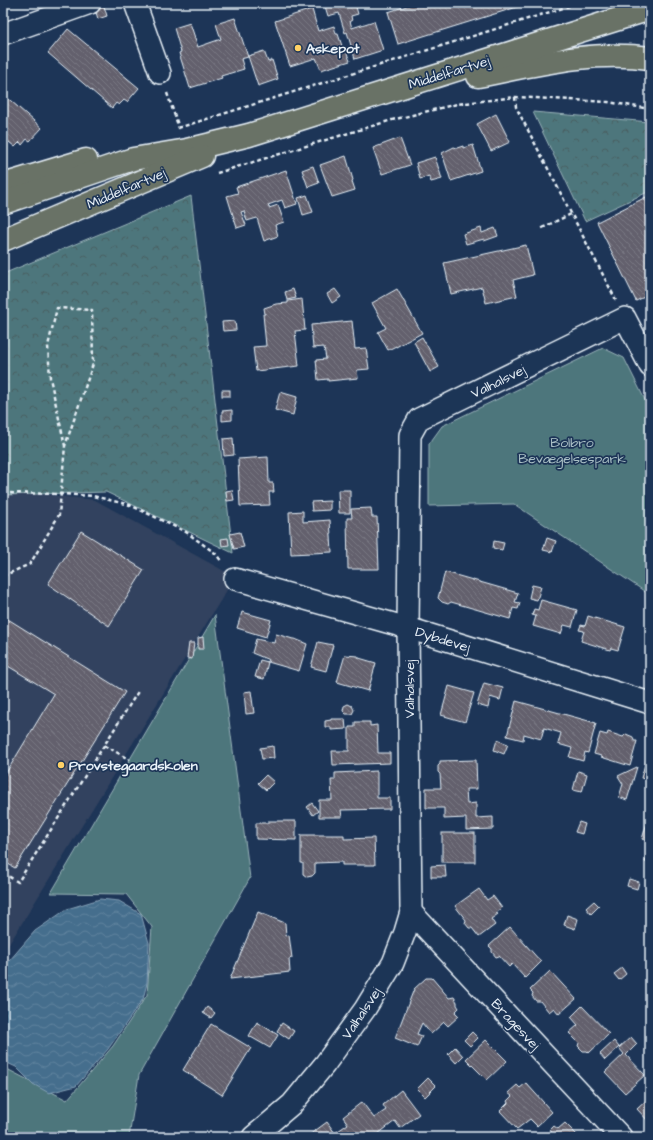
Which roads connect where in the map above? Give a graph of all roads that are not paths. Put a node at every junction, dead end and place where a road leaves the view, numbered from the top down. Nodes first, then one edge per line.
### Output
1 (90, 3) edge
2 (135, 3) edge
3 (650, 9) edge
4 (3, 34) edge
5 (650, 58) edge
6 (538, 64) junction
7 (160, 73) road end
8 (650, 74) edge
9 (365, 98) junction
10 (249, 135) junction
11 (133, 159) junction
12 (3, 185) edge
13 (3, 203) edge
14 (3, 240) edge
15 (650, 366) edge
16 (235, 579) road end
17 (408, 628) junction
18 (650, 703) edge
19 (411, 912) junction
20 (253, 1137) edge
21 (621, 1137) edge

1 - 4 street
2 - 7 street
3 - 9 main road, Middelfartvej
5 - 6 main road
6 - 8 main road
6 - 9 main road
9 - 10 main road, Middelfartvej
10 - 11 main road, Middelfartvej
10 - 14 main road, Middelfartvej
11 - 12 main road
11 - 13 main road, Middelfartvej
15 - 17 street, Valhalsvej
16 - 17 street, Dybdevej
17 - 18 street, Dybdevej
17 - 19 street, Valhalsvej
19 - 20 street, Valhalsvej
19 - 21 street, Bragesvej

